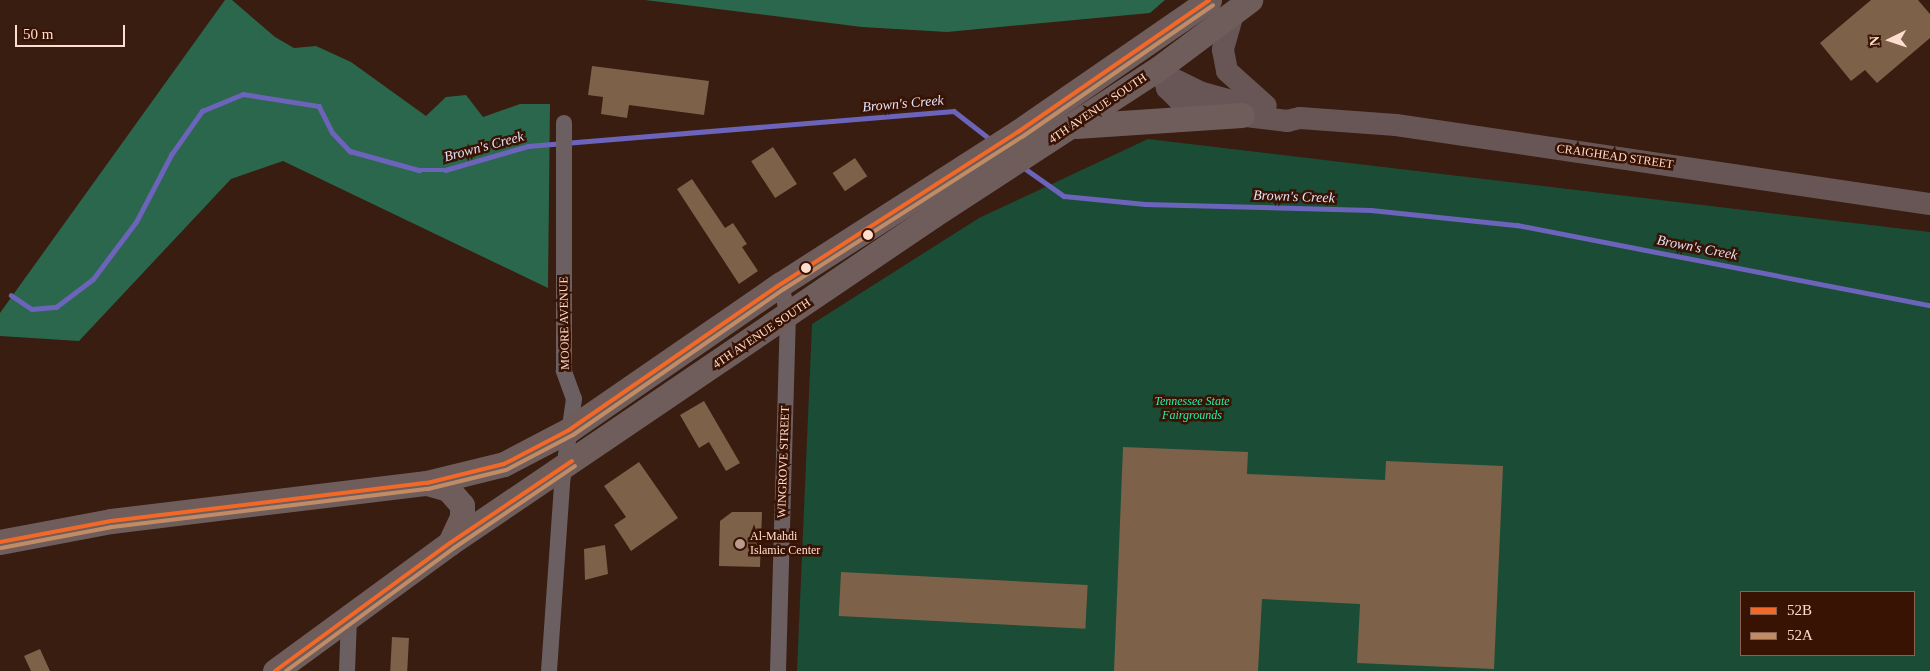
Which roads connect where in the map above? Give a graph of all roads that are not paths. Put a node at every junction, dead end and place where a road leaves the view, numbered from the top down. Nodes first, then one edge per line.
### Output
1 (1209, 0) edge
2 (1241, 7) edge
3 (1142, 48) junction
4 (1161, 71) junction
5 (1266, 106) junction
6 (1242, 115) junction
7 (1300, 118) junction
8 (564, 123) dead end
9 (1071, 127) junction
10 (1930, 204) edge
11 (782, 284) junction
12 (788, 317) junction
13 (570, 430) junction
14 (564, 467) junction
15 (427, 483) junction
16 (0, 542) edge
17 (450, 543) junction
18 (349, 619) junction
19 (275, 671) edge
20 (347, 671) edge
21 (549, 671) edge
22 (778, 671) edge

1 - 3 main road, 4TH AVENUE SOUTH
2 - 4 main road, 4TH AVENUE SOUTH
2 - 5 street
3 - 4 street, CRAIGHEAD STREET
3 - 11 main road, 4TH AVENUE SOUTH
4 - 5 street, CRAIGHEAD STREET
4 - 6 street, CRAIGHEAD STREET
4 - 9 main road, 4TH AVENUE SOUTH
5 - 7 street, CRAIGHEAD STREET
6 - 7 street, CRAIGHEAD STREET
6 - 9 main road
7 - 10 street, CRAIGHEAD STREET
8 - 13 street, MOORE AVENUE
9 - 12 main road, 4TH AVENUE SOUTH
11 - 12 street, WINGROVE STREET
11 - 13 main road, 4TH AVENUE SOUTH
12 - 14 main road, 4TH AVENUE SOUTH
12 - 22 street, WINGROVE STREET
13 - 14 street, MOORE AVENUE
13 - 15 main road, 4TH AVENUE SOUTH
14 - 17 main road, 4TH AVENUE SOUTH
14 - 21 street, MOORE AVENUE
15 - 16 main road, 4TH AVENUE SOUTH
15 - 17 main road
17 - 18 main road, 4TH AVENUE SOUTH
18 - 19 main road, 4TH AVENUE SOUTH
18 - 20 street

